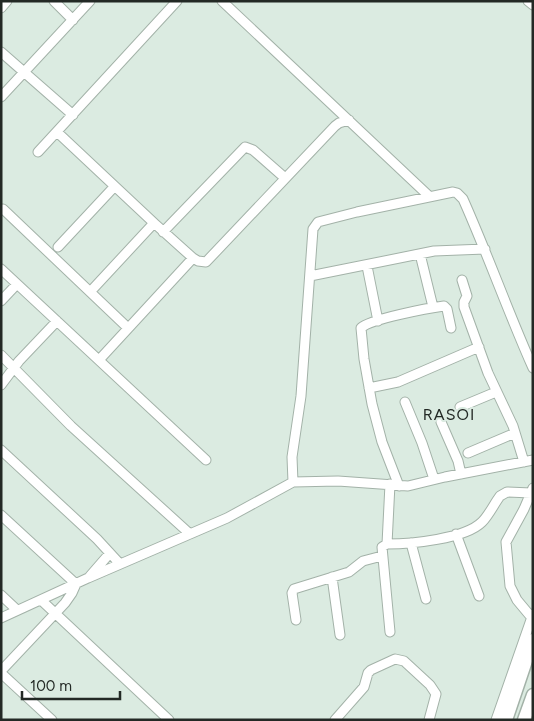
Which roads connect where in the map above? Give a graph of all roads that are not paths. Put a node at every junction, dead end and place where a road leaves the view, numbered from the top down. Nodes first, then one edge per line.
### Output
1 (7, 1) edge
2 (54, 1) edge
3 (90, 1) edge
4 (177, 1) edge
5 (222, 1) edge
6 (528, 1) edge
7 (533, 5) edge
8 (1, 8) edge
9 (73, 20) junction
10 (1, 52) edge
11 (25, 72) junction
12 (1, 97) edge
13 (73, 115) junction
14 (349, 120) junction
15 (56, 132) junction
16 (38, 152) dead end
17 (285, 178) junction
18 (114, 187) junction
19 (430, 197) junction
20 (4, 210) dead end
21 (154, 223) junction
22 (163, 232) junction
23 (58, 247) dead end
24 (485, 249) junction
25 (420, 254) junction
26 (193, 258) junction
27 (367, 266) junction
28 (1, 270) edge
29 (310, 276) junction
30 (462, 280) dead end
31 (17, 284) junction
32 (90, 292) junction
33 (1, 302) edge
34 (433, 307) junction
35 (57, 321) junction
36 (378, 321) junction
37 (128, 328) junction
38 (450, 328) dead end
39 (479, 347) junction
40 (1, 354) edge
41 (99, 360) junction
42 (14, 368) junction
43 (533, 368) edge
44 (1, 385) edge
45 (369, 388) junction
46 (496, 392) junction
47 (405, 402) dead end
48 (460, 407) dead end
49 (441, 422) dead end
50 (515, 433) junction
51 (1, 450) edge
52 (468, 453) dead end
53 (206, 460) dead end
54 (528, 461) edge
55 (461, 474) junction
56 (434, 479) junction
57 (293, 482) junction
58 (394, 485) junction
59 (532, 491) edge
60 (1, 515) edge
61 (190, 534) junction
62 (456, 534) junction
63 (411, 543) junction
64 (387, 544) junction
65 (110, 553) junction
66 (382, 556) junction
67 (120, 564) junction
68 (332, 577) junction
69 (88, 578) junction
70 (76, 584) junction
71 (1, 595) edge
72 (479, 596) dead end
73 (426, 599) dead end
74 (41, 600) junction
75 (17, 610) junction
76 (55, 613) junction
77 (532, 616) edge
78 (1, 618) edge
79 (296, 620) dead end
80 (390, 632) dead end
81 (340, 635) dead end
82 (533, 640) edge
83 (1, 672) edge
84 (533, 695) edge
85 (52, 720) edge
86 (169, 720) edge
87 (335, 720) edge
88 (429, 720) edge
89 (496, 720) edge
90 (506, 720) edge
91 (524, 720) edge

1 - 8 street
2 - 9 street
3 - 9 street
4 - 13 street
5 - 14 street
6 - 7 street
9 - 11 street
10 - 11 street
11 - 12 street
11 - 13 street
13 - 15 street
14 - 17 street
14 - 19 street
15 - 16 street
15 - 18 street
17 - 22 street
17 - 26 street
18 - 21 street
18 - 23 street
19 - 24 street
19 - 29 street
20 - 32 street
21 - 22 street
21 - 32 street
22 - 26 street
24 - 25 street
24 - 43 street
25 - 27 street
25 - 34 street
26 - 37 street
27 - 29 street
27 - 36 street
28 - 31 street
29 - 57 street
30 - 39 street
31 - 33 street
31 - 35 street
32 - 37 street
34 - 36 street
34 - 38 street
35 - 41 street
35 - 42 street
36 - 45 street
37 - 41 street
39 - 45 street
39 - 46 street
40 - 42 street
41 - 53 street
42 - 44 street
42 - 61 street
45 - 58 street
46 - 48 street
46 - 50 street
47 - 56 street
49 - 55 street
50 - 52 street
50 - 54 street
51 - 65 street
54 - 55 street
55 - 56 street
56 - 58 street
57 - 58 street
57 - 61 street
58 - 64 street
59 - 62 street
59 - 77 street
60 - 70 street
61 - 67 street
62 - 63 street
62 - 72 street
63 - 64 street
63 - 73 street
64 - 66 street
65 - 67 street
65 - 69 street
66 - 68 street
66 - 80 street
67 - 69 street
68 - 79 street
68 - 81 street
69 - 70 street
70 - 74 street
70 - 76 street
71 - 75 street
74 - 75 street
74 - 76 street
75 - 78 street
76 - 83 street
76 - 86 street
77 - 89 street
82 - 90 highway
83 - 85 street
84 - 91 highway
87 - 88 street

